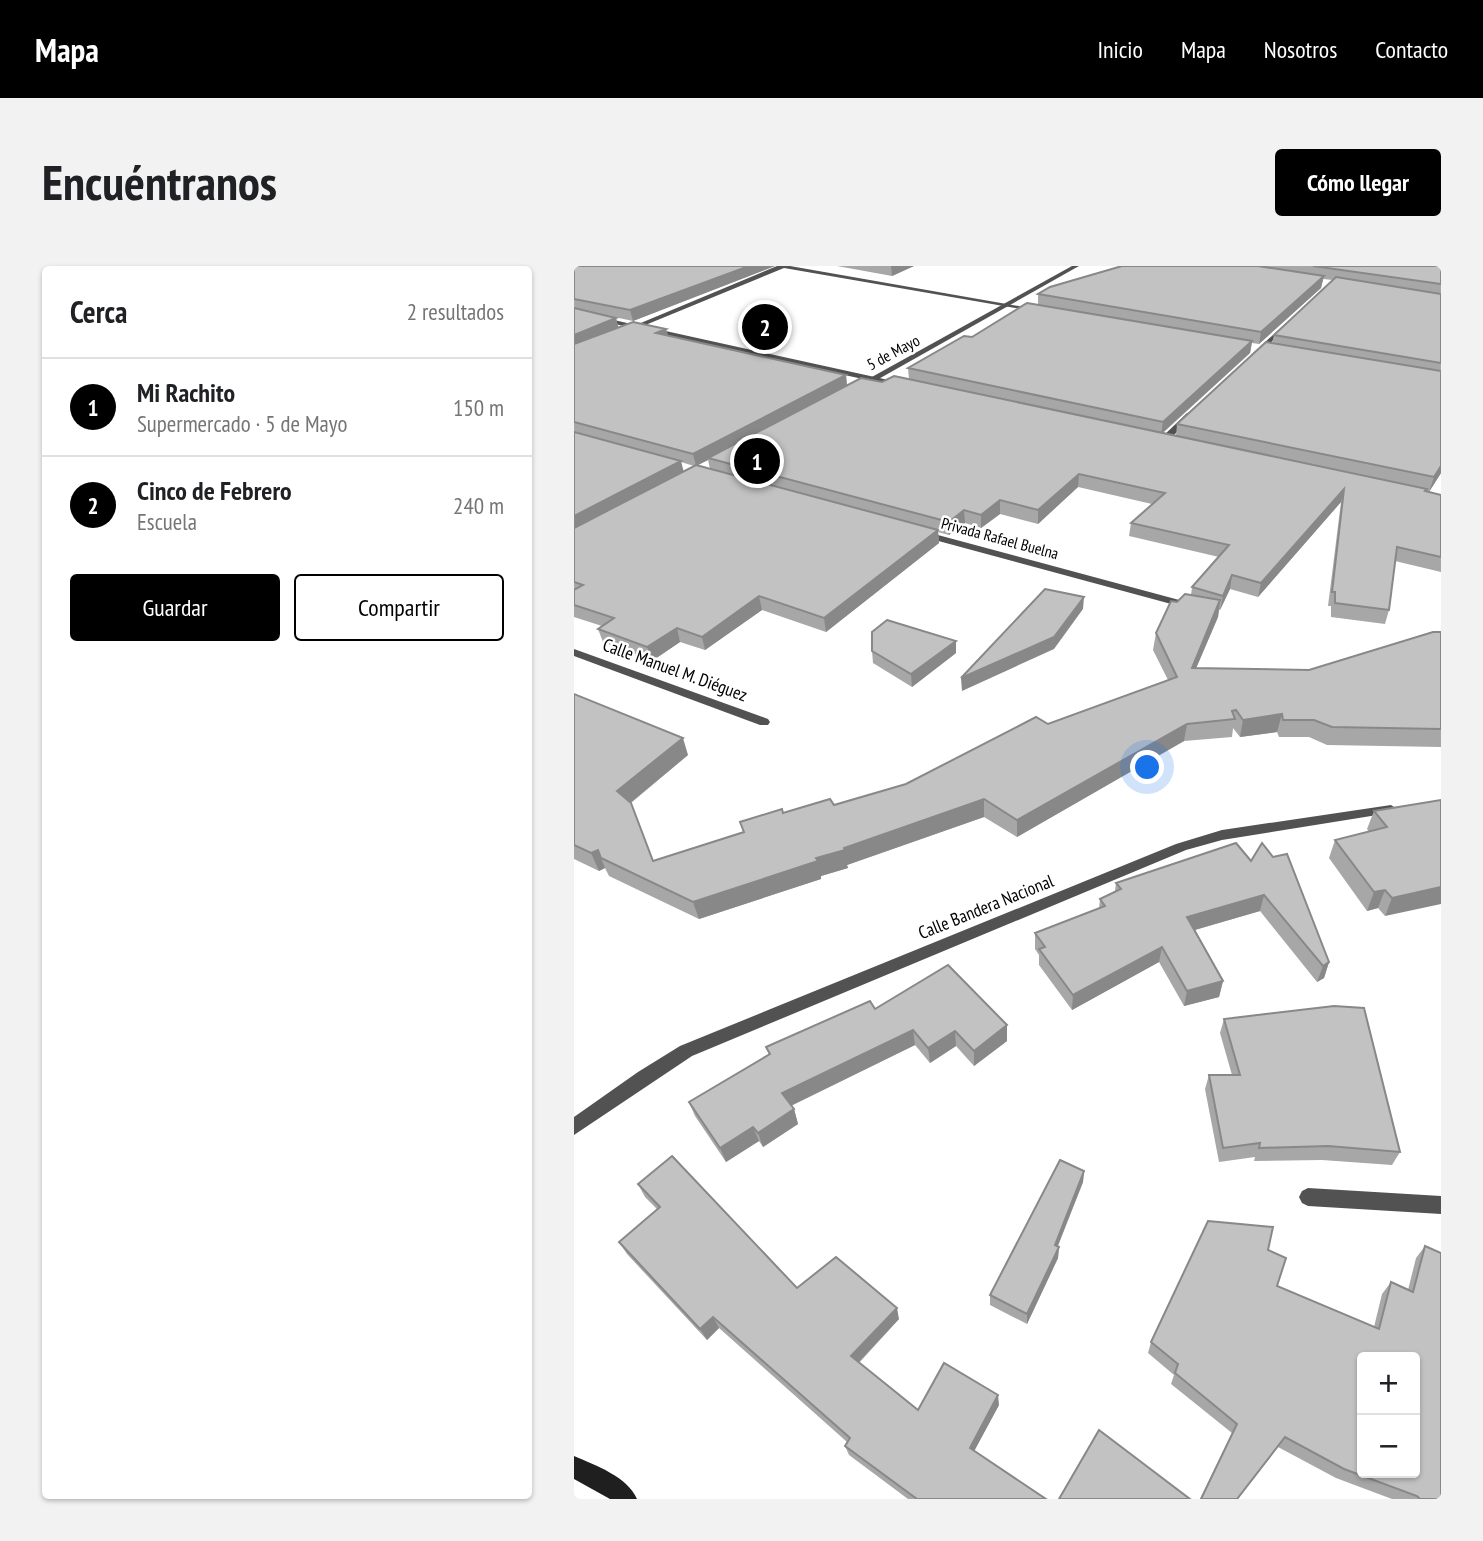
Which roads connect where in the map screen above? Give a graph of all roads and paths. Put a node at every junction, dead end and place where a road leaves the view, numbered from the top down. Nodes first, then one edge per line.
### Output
1 (783, 266) edge
2 (1076, 266) edge
3 (1009, 305) junction
4 (1049, 312) edge
5 (574, 313) edge
6 (1291, 322) edge
7 (636, 327) junction
8 (623, 332) edge
9 (1247, 347) edge
10 (1260, 349) junction
11 (1273, 351) edge
12 (1250, 358) edge
13 (871, 380) junction
14 (909, 388) edge
15 (848, 392) edge
16 (1202, 404) edge
17 (1151, 438) edge
18 (1163, 441) junction
19 (1177, 443) edge
20 (910, 530) edge
21 (1200, 609) edge
22 (574, 652) edge
23 (764, 722) dead end
24 (1400, 808) edge
25 (574, 1127) edge
26 (1308, 1197) dead end
27 (1441, 1205) edge
28 (574, 1467) edge
29 (626, 1499) edge

1 - 3 street
1 - 7 street
2 - 3 street, 5 de Mayo
3 - 4 street
3 - 13 street, 5 de Mayo
5 - 7 street
6 - 10 street
7 - 8 street
7 - 13 street
9 - 10 street
10 - 11 street
10 - 12 street
13 - 14 street
13 - 15 street, 5 de Mayo
16 - 18 street
17 - 18 street
18 - 19 street
20 - 21 street, Privada Rafael Buelna
22 - 23 street, Calle Manuel M. Diéguez
24 - 25 street, Calle Bandera Nacional
26 - 27 street
28 - 29 main road

